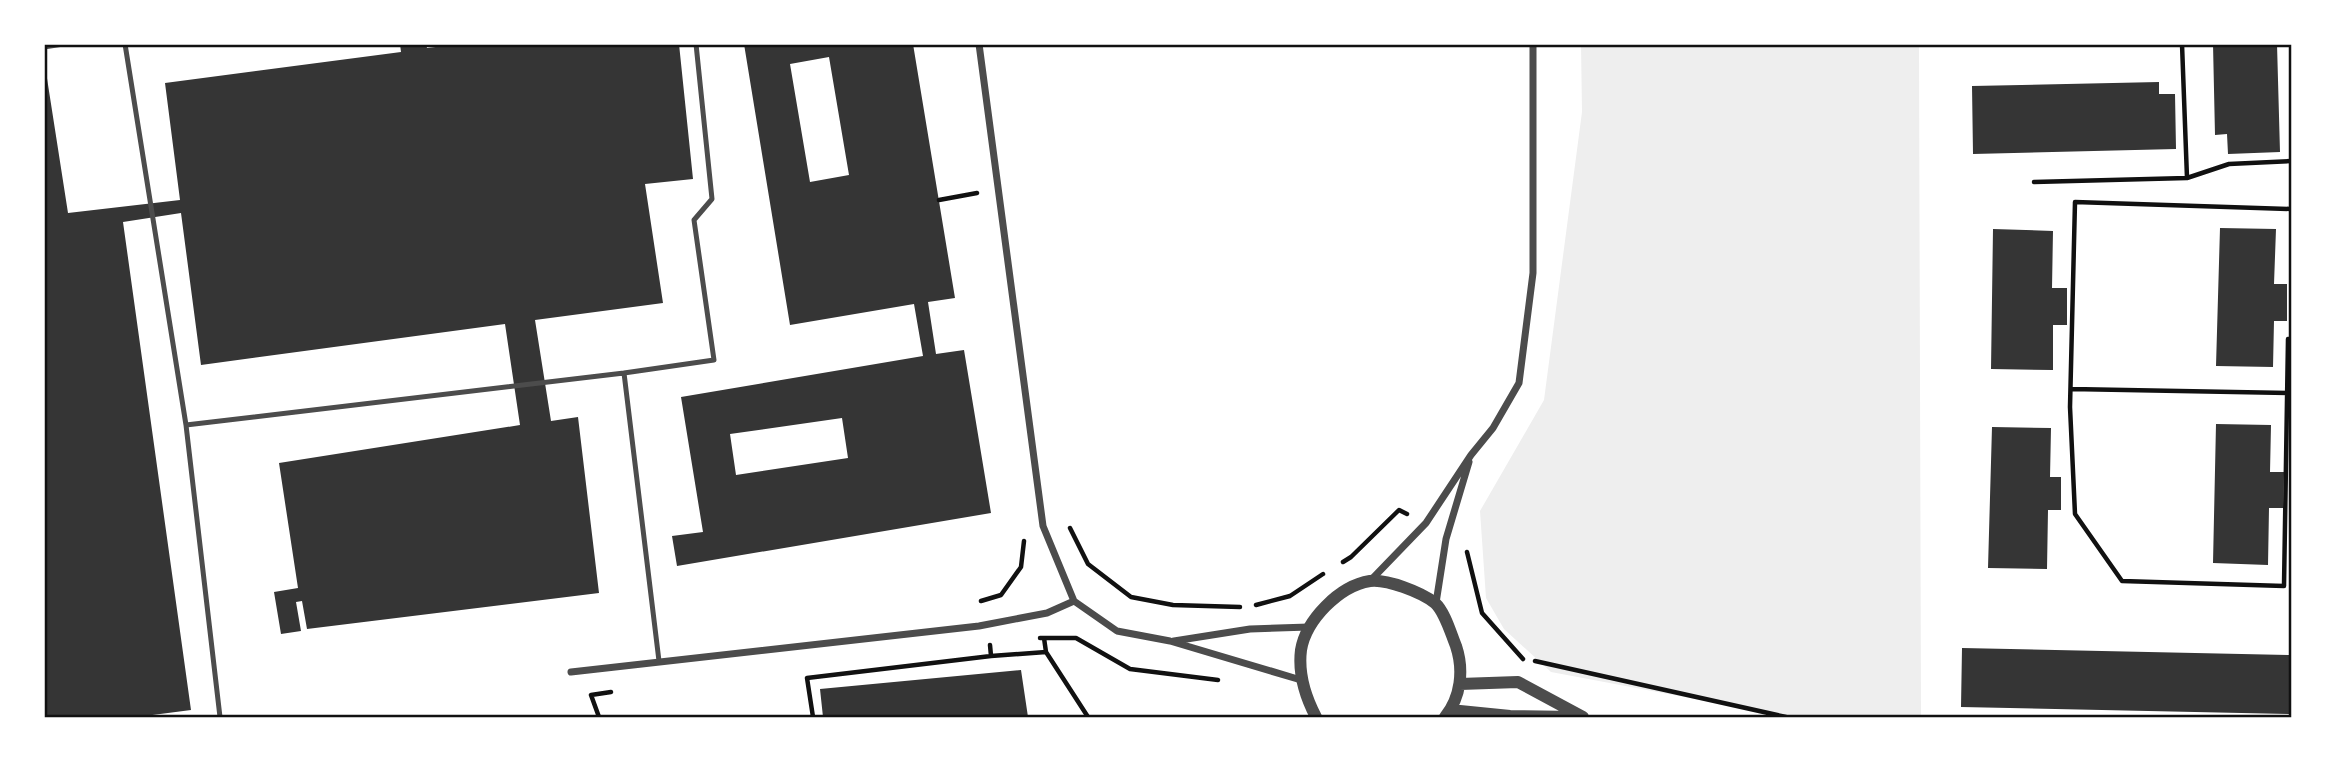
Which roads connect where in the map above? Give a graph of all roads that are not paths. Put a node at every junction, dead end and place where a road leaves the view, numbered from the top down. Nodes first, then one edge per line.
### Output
1 (63, 44) edge
2 (125, 44) edge
3 (696, 44) edge
4 (979, 44) edge
5 (1533, 44) edge
6 (44, 47) edge
7 (624, 373) junction
8 (186, 425) junction
9 (1471, 455) junction
10 (1371, 581) junction
11 (1074, 601) junction
12 (1436, 604) junction
13 (1309, 627) junction
14 (1170, 641) junction
15 (659, 661) junction
16 (570, 671) dead end
17 (1301, 680) junction
18 (1460, 684) junction
19 (1447, 714) edge
20 (220, 717) edge
21 (1316, 717) edge
22 (1574, 717) edge
23 (1583, 717) edge

1 - 6 lane
2 - 8 lane
3 - 7 lane
4 - 11 street
5 - 9 street
7 - 8 lane
7 - 15 lane
8 - 20 lane
9 - 10 street
9 - 12 street
10 - 12 street
10 - 13 street
11 - 14 street
11 - 15 street
12 - 18 street
13 - 14 street
13 - 17 street
14 - 17 street
15 - 16 street
17 - 21 street
18 - 19 street
18 - 23 street
19 - 22 street

